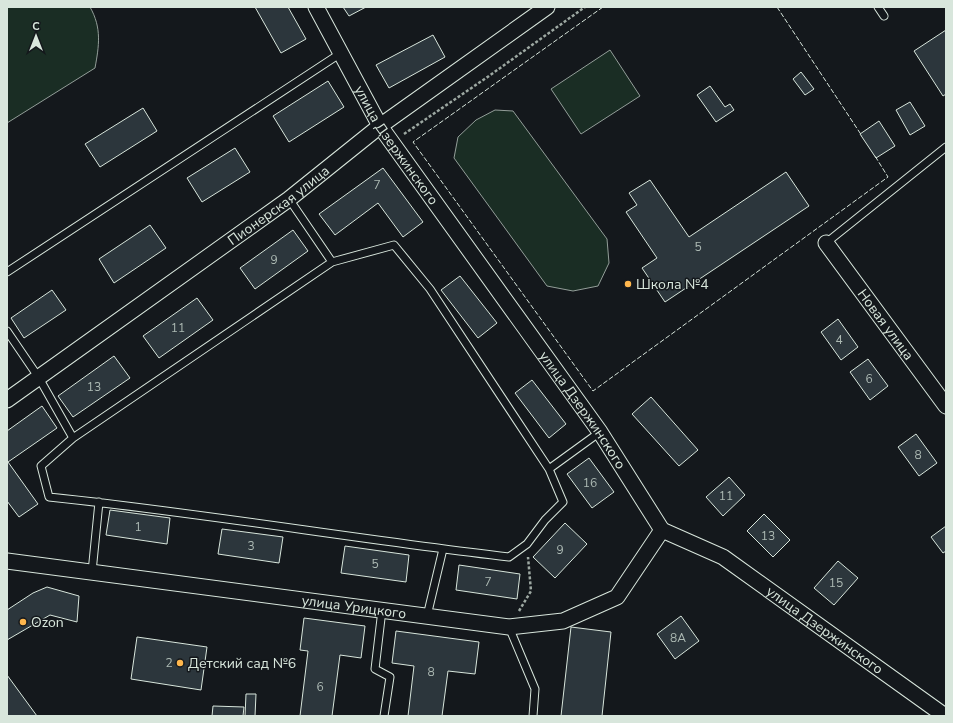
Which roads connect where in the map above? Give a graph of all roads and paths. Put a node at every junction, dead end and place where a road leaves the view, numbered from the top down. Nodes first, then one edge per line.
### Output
1 (316, 7) edge
2 (547, 7) edge
3 (585, 7) edge
4 (878, 7) edge
5 (884, 16) dead end
6 (341, 53) junction
7 (380, 126) junction
8 (392, 143) junction
9 (946, 147) edge
10 (288, 199) junction
11 (826, 243) joint
12 (332, 262) junction
13 (7, 272) edge
14 (7, 331) edge
15 (38, 378) junction
16 (7, 400) edge
17 (946, 406) edge
18 (600, 432) junction
19 (73, 438) junction
20 (549, 470) junction
21 (99, 502) junction
22 (662, 530) junction
23 (527, 544) junction
24 (443, 549) junction
25 (7, 560) edge
26 (92, 572) junction
27 (382, 610) junction
28 (427, 616) junction
29 (509, 627) junction
30 (384, 716) edge
31 (533, 716) edge
32 (945, 716) edge

1 - 6 street, улица Дзержинского
2 - 7 street, Пионерская улица
3 - 8 path
4 - 5 lane
6 - 7 street, улица Дзержинского
6 - 13 lane
7 - 8 street, улица Дзержинского
7 - 10 street, Пионерская улица
8 - 18 street, улица Дзержинского
9 - 11 lane
10 - 12 lane
10 - 15 street, Пионерская улица
11 - 17 street, Новая улица
12 - 19 lane
12 - 20 lane
14 - 15 lane
15 - 16 street, Пионерская улица
15 - 19 lane
18 - 20 lane
18 - 22 street, улица Дзержинского
19 - 21 lane
20 - 23 lane
21 - 24 lane
21 - 26 lane
22 - 29 street, улица Урицкого
22 - 32 street, улица Дзержинского
23 - 24 lane
23 - 29 path
24 - 28 lane
25 - 26 street, улица Урицкого
26 - 27 street, улица Урицкого
27 - 28 street, улица Урицкого
27 - 30 lane
28 - 29 street, улица Урицкого
29 - 31 lane

